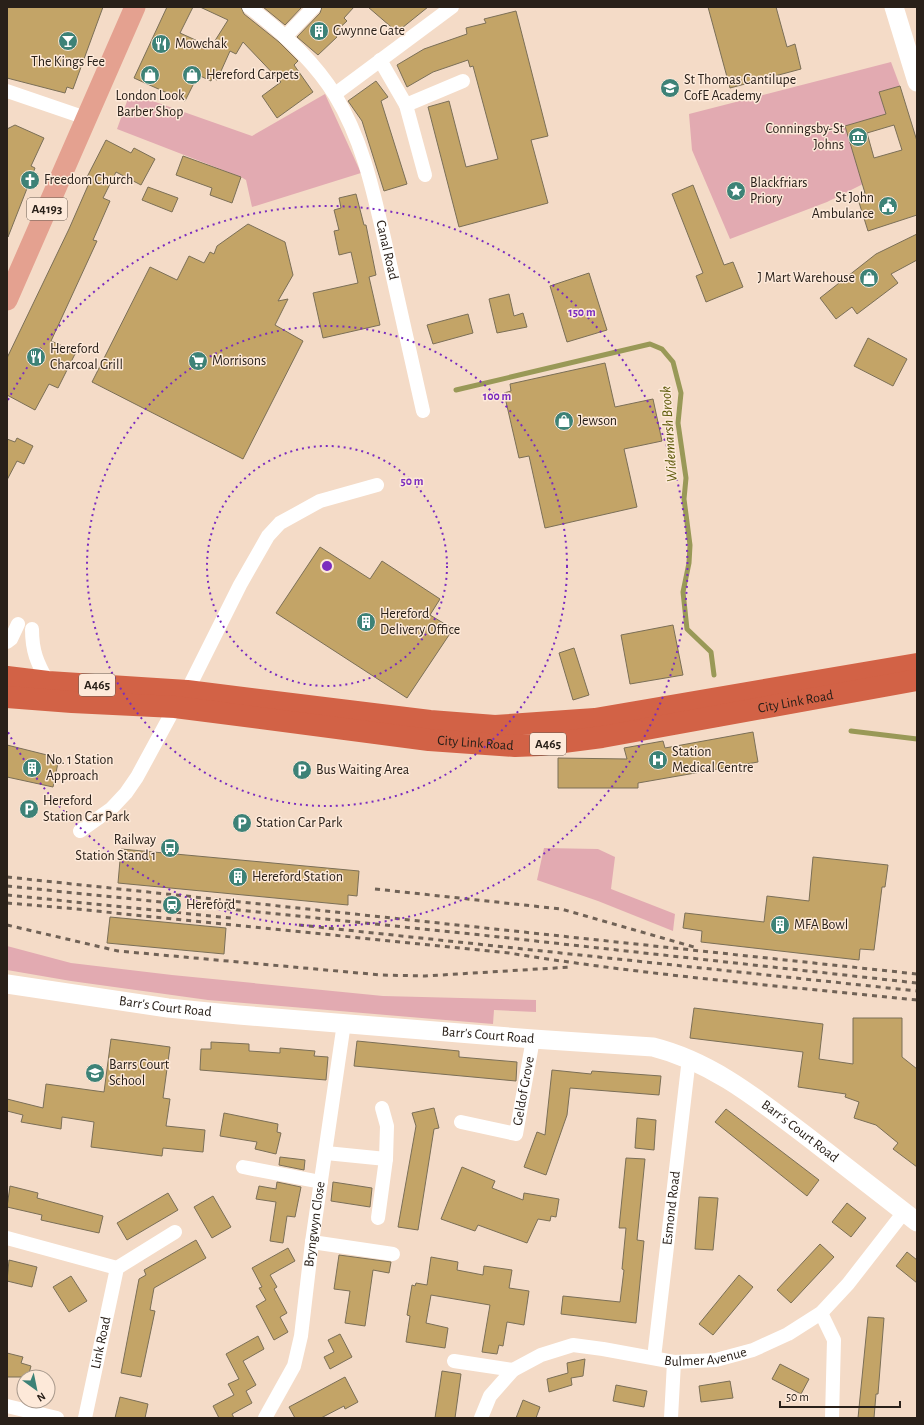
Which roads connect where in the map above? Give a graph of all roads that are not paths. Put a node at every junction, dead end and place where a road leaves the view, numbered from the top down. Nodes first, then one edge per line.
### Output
1 (135, 7) edge
2 (249, 7) edge
3 (314, 7) edge
4 (452, 7) edge
5 (894, 7) edge
6 (285, 37) junction
7 (380, 60) junction
8 (463, 81) dead end
9 (917, 82) edge
10 (7, 91) edge
11 (335, 94) junction
12 (406, 105) junction
13 (86, 118) junction
14 (425, 175) dead end
15 (7, 300) edge
16 (423, 411) dead end
17 (377, 485) dead end
18 (18, 624) dead end
19 (32, 629) dead end
20 (7, 642) edge
21 (917, 664) edge
22 (7, 677) edge
23 (917, 680) edge
24 (48, 682) junction
25 (7, 697) edge
26 (181, 699) junction
27 (80, 831) dead end
28 (7, 984) edge
29 (344, 1024) junction
30 (533, 1039) junction
31 (689, 1058) junction
32 (382, 1108) dead end
33 (461, 1122) dead end
34 (326, 1153) junction
35 (386, 1159) junction
36 (243, 1168) dead end
37 (321, 1182) junction
38 (911, 1217) edge
39 (378, 1218) dead end
40 (175, 1232) dead end
41 (7, 1238) edge
42 (312, 1242) junction
43 (393, 1254) dead end
44 (117, 1268) junction
45 (821, 1313) junction
46 (654, 1358) junction
47 (454, 1361) dead end
48 (674, 1362) junction
49 (512, 1370) junction
50 (7, 1406) edge
51 (57, 1418) edge
52 (85, 1418) edge
53 (265, 1418) edge
54 (481, 1418) edge
55 (670, 1418) edge
56 (832, 1418) edge

1 - 13 main road, A4193
2 - 6 street, Canal Road
3 - 6 street
4 - 7 street
5 - 9 street
6 - 11 street, Canal Road
7 - 11 street
7 - 12 street
8 - 12 street
10 - 13 street
11 - 16 street, Canal Road
12 - 14 street
13 - 15 main road, A4193
17 - 26 street
18 - 20 street
19 - 24 street
21 - 26 highway, City Link Road / A465
22 - 24 highway, A465
23 - 26 highway, City Link Road / A465
24 - 26 highway, A465
25 - 26 highway, A465
26 - 27 street
28 - 29 street, Barr's Court Road
29 - 30 street, Barr's Court Road
29 - 34 street, Bryngwyn Close
30 - 31 street, Barr's Court Road
30 - 33 street, Geldof Grove
31 - 38 street, Barr's Court Road
31 - 46 street, Esmond Road
32 - 35 street
34 - 35 street
34 - 37 street, Bryngwyn Close
35 - 39 street
36 - 37 street
37 - 42 street, Bryngwyn Close
38 - 45 street, Bulmer Avenue
40 - 44 street
41 - 44 street
42 - 43 street
42 - 53 street, Bryngwyn Close
44 - 52 street, Link Road
45 - 48 street, Bulmer Avenue
45 - 56 street
46 - 48 street, Bulmer Avenue
46 - 49 street, Bulmer Avenue
47 - 49 street
48 - 55 street
49 - 54 street, Bulmer Avenue
50 - 51 street

